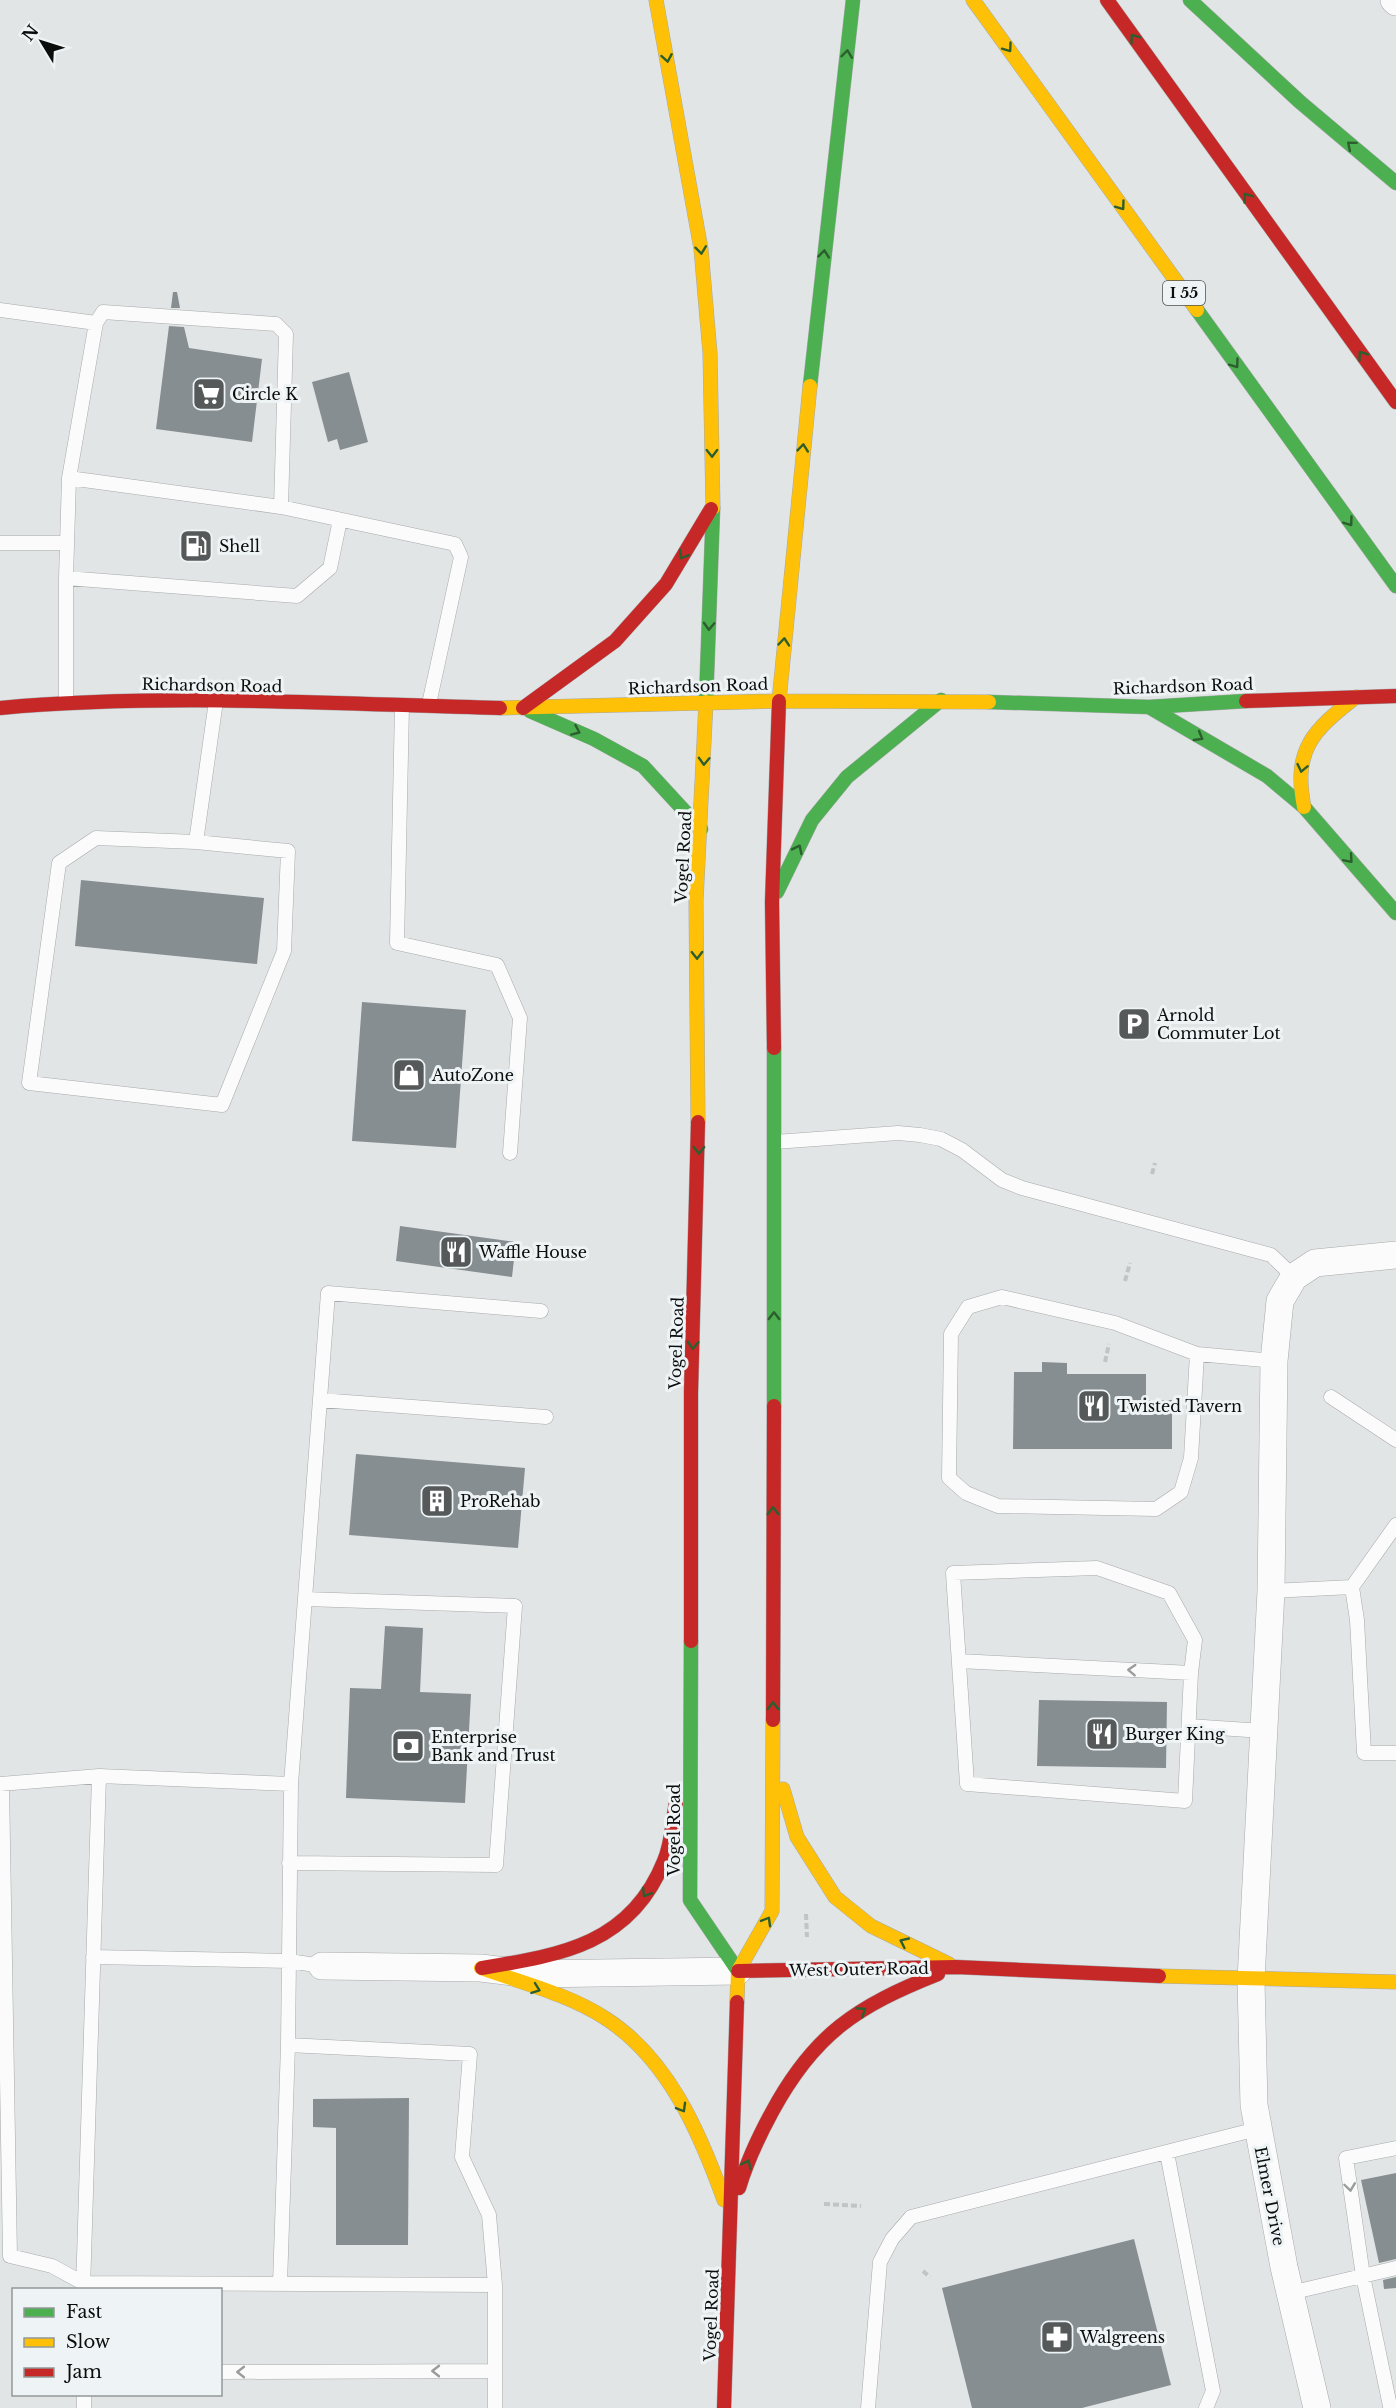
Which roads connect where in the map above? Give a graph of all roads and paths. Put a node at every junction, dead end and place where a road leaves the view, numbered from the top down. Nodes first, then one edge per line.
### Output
1 (656, 0) edge
2 (853, 0) edge
3 (974, 0) edge
4 (1107, 0) edge
5 (1190, 0) edge
6 (1396, 183) edge
7 (0, 310) edge
8 (96, 323) junction
9 (1396, 402) edge
10 (69, 478) junction
11 (713, 504) junction
12 (281, 507) junction
13 (340, 520) junction
14 (0, 543) edge
15 (67, 543) junction
16 (66, 578) junction
17 (1396, 586) edge
18 (1396, 696) edge
19 (1356, 697) junction
20 (779, 700) junction
21 (941, 700) junction
22 (216, 701) junction
23 (66, 702) junction
24 (706, 702) junction
25 (402, 704) junction
26 (429, 704) junction
27 (1149, 707) junction
28 (0, 708) edge
29 (523, 708) junction
30 (1304, 807) junction
31 (701, 829) junction
32 (196, 842) junction
33 (772, 902) junction
34 (1396, 913) edge
35 (775, 1142) junction
36 (510, 1153) dead end
37 (1155, 1163) dead end
38 (1152, 1174) dead end
39 (1396, 1255) edge
40 (1130, 1263) dead end
41 (1294, 1276) junction
42 (1125, 1281) dead end
43 (541, 1311) dead end
44 (1110, 1344) dead end
45 (1197, 1354) junction
46 (1274, 1361) junction
47 (1105, 1362) dead end
48 (1331, 1397) dead end
49 (320, 1400) junction
50 (546, 1417) dead end
51 (1396, 1440) edge
52 (1396, 1525) edge
53 (1352, 1587) junction
54 (1271, 1591) junction
55 (305, 1599) junction
56 (958, 1661) junction
57 (1191, 1673) junction
58 (1189, 1726) junction
59 (1263, 1731) junction
60 (690, 1737) junction
61 (772, 1742) junction
62 (1396, 1753) edge
63 (99, 1776) junction
64 (1, 1784) edge
65 (291, 1784) junction
66 (290, 1863) junction
67 (93, 1957) junction
68 (289, 1961) junction
69 (322, 1966) joint
70 (956, 1967) junction
71 (481, 1968) junction
72 (738, 1971) junction
73 (1251, 1980) junction
74 (1396, 1982) edge
75 (288, 2045) junction
76 (1257, 2129) junction
77 (1396, 2148) edge
78 (1167, 2153) junction
79 (824, 2204) dead end
80 (861, 2206) dead end
81 (730, 2220) junction
82 (1396, 2268) edge
83 (923, 2271) dead end
84 (1363, 2276) junction
85 (930, 2277) dead end
86 (280, 2284) junction
87 (495, 2285) junction
88 (83, 2286) edge
89 (1290, 2293) junction
90 (495, 2371) junction
91 (222, 2372) edge
92 (495, 2408) edge
93 (724, 2408) edge
94 (868, 2408) edge
95 (1206, 2408) edge
96 (1317, 2408) edge
97 (1395, 2408) edge

1 -> 11 main road, Vogel Road
20 -> 2 main road, Vogel Road
3 -> 17 main road, I 55
9 -> 4 main road
6 -> 5 main road
7 - 8 lane
8 - 10 lane
8 - 12 lane
10 - 12 lane
10 - 15 lane
11 -> 24 main road, Vogel Road
11 -> 29 main road
12 - 13 lane
13 - 16 lane
13 - 26 lane
14 - 15 lane
15 - 16 lane
16 - 23 lane
18 - 19 main road, Richardson Road
19 - 27 main road, Richardson Road
19 -> 30 main road
20 - 21 main road, Richardson Road
20 - 24 main road, Richardson Road
20 - 33 main road, Vogel Road
21 - 27 main road, Richardson Road
33 -> 21 main road
22 - 23 main road, Richardson Road
22 - 25 main road, Richardson Road
22 - 32 lane
23 - 28 main road, Richardson Road
24 - 29 main road, Richardson Road
24 -> 31 main road, Vogel Road
25 - 26 main road, Richardson Road
25 - 36 lane
26 - 29 main road, Richardson Road
27 -> 30 main road
29 -> 31 main road
30 -> 34 main road
31 -> 60 main road, Vogel Road
32 - 32 lane
33 - 35 main road, Vogel Road
35 - 41 lane
61 -> 35 main road, Vogel Road
37 - 38 path
39 - 41 street
40 - 42 path
41 - 46 street, Elmer Drive
43 - 49 lane
44 - 47 path
45 - 45 lane
45 - 46 lane
46 - 54 street, Elmer Drive
48 - 51 lane
49 - 50 lane
49 - 55 lane
52 - 53 lane
53 - 54 lane
53 - 62 lane
54 - 59 street, Elmer Drive
55 - 65 lane
55 - 66 lane
57 -> 56 lane
56 - 57 lane
56 - 58 lane
57 - 58 lane
58 - 59 lane
59 - 73 street, Elmer Drive
60 -> 71 main road
60 - 72 main road, Vogel Road
70 -> 61 main road
72 -> 61 main road, Vogel Road
63 - 64 lane
63 - 65 lane
63 - 67 lane
64 - 88 lane
65 - 66 lane
66 - 68 lane
67 - 68 lane
67 - 88 lane
68 - 69 lane
68 - 75 lane
69 - 71 street, West Outer Road
70 - 72 main road, West Outer Road
70 - 73 main road, West Outer Road
81 -> 70 main road
71 - 72 street, West Outer Road
71 -> 81 main road
72 - 81 main road, Vogel Road
73 - 74 main road, West Outer Road
73 - 76 street, Elmer Drive
75 - 86 lane
75 - 87 lane
76 - 78 lane
76 - 89 street, Elmer Drive
77 -> 84 lane
78 - 94 lane
78 - 95 lane
79 - 80 path
81 - 93 main road, Vogel Road
82 - 84 lane
83 - 85 path
84 - 89 lane
84 - 97 lane
86 - 87 lane
86 - 88 lane
87 - 90 lane
89 - 96 street, Elmer Drive
90 -> 91 lane
90 - 92 lane

